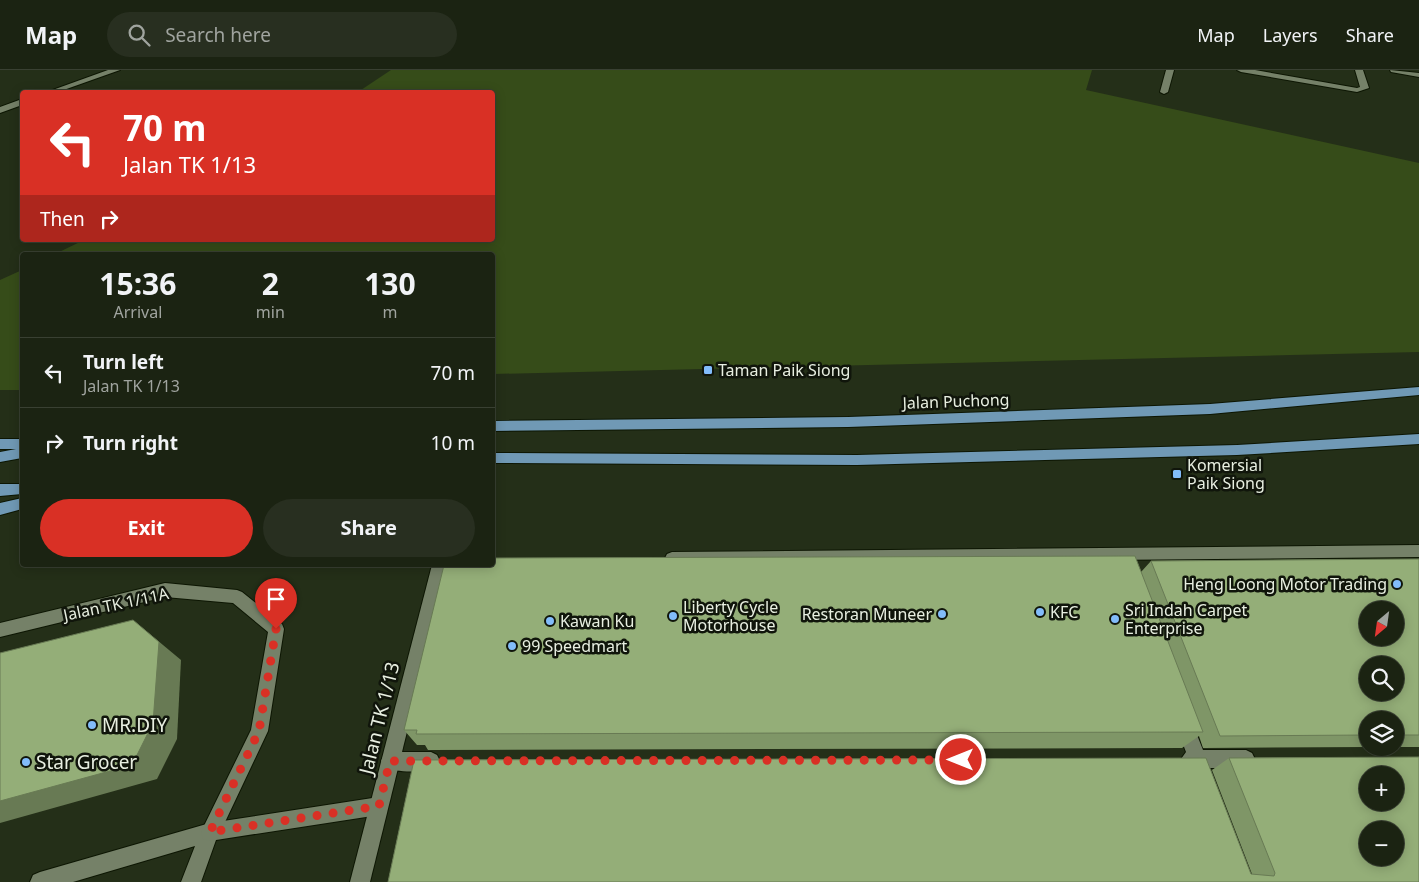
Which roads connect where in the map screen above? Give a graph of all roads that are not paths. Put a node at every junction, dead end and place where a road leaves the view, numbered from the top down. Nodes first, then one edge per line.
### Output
1 (116, 70) edge
2 (1170, 70) edge
3 (1241, 70) edge
4 (1360, 70) edge
5 (1394, 70) edge
6 (1419, 75) edge
7 (56, 90) edge
8 (1164, 92) dead end
9 (20, 103) edge
10 (0, 110) edge
11 (1419, 391) edge
12 (495, 426) edge
13 (1419, 439) edge
14 (0, 444) edge
15 (20, 444) edge
16 (20, 453) edge
17 (0, 457) edge
18 (495, 458) edge
19 (20, 489) edge
20 (0, 490) edge
21 (20, 504) edge
22 (0, 509) edge
23 (1419, 551) edge
24 (1121, 555) junction
25 (662, 558) edge
26 (439, 567) edge
27 (1128, 573) edge
28 (0, 630) edge
29 (1180, 713) edge
30 (1178, 759) edge
31 (1197, 759) junction
32 (1265, 759) edge
33 (390, 761) junction
34 (450, 761) edge
35 (1207, 786) edge
36 (379, 806) junction
37 (210, 832) junction
38 (40, 882) edge
39 (190, 882) edge
40 (360, 882) edge

1 - 7 street
2 - 8 street
3 - 4 street
5 - 6 street
9 - 10 street
11 - 12 main road, Jalan Puchong
13 - 18 main road
14 - 15 main road
16 - 17 main road
19 - 20 main road
21 - 22 main road
23 - 24 street
24 - 25 street
24 - 27 street
26 - 33 street, Jalan TK 1/13
28 - 37 street, Jalan TK 1/11A
29 - 31 street
30 - 31 street
31 - 32 street
31 - 35 street
33 - 34 street
33 - 36 street, Jalan TK 1/13
36 - 37 street
36 - 40 street, Jalan TK 1/13
37 - 38 street
37 - 39 street

